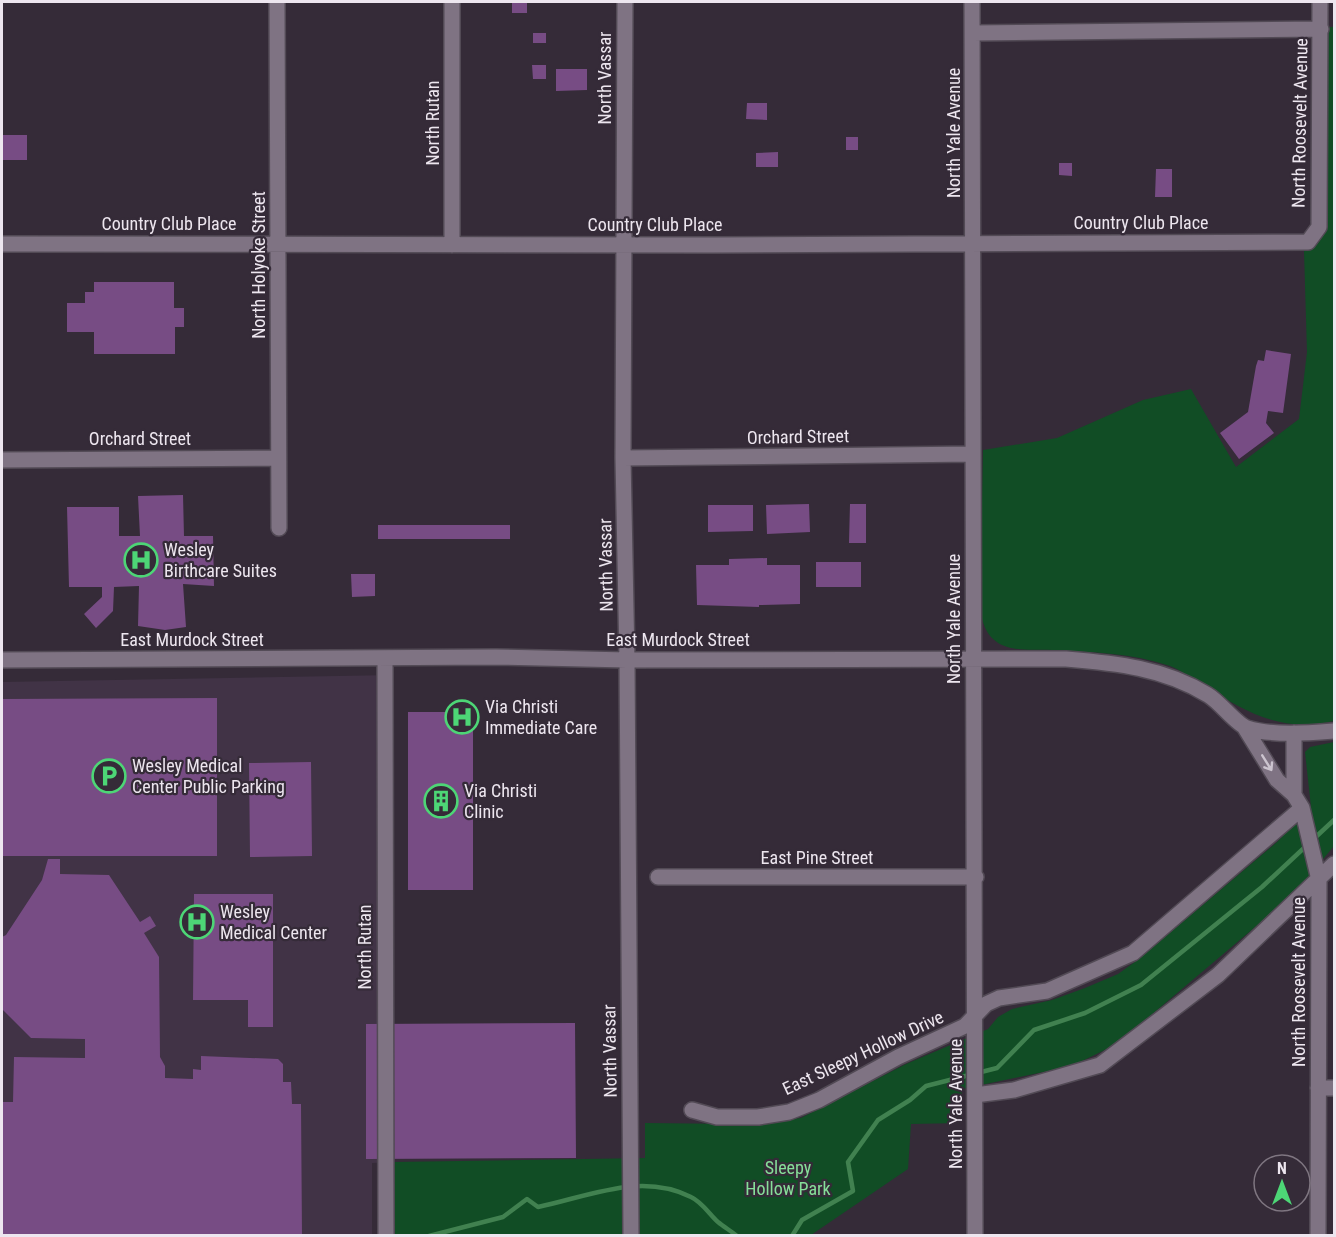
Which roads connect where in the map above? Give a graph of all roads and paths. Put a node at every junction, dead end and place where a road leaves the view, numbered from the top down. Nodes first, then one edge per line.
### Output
1 (277, 2) edge
2 (452, 2) edge
3 (625, 2) edge
4 (972, 2) edge
5 (1320, 2) edge
6 (1321, 29) junction
7 (973, 33) junction
8 (1308, 242) joint
9 (974, 243) junction
10 (2, 244) edge
11 (279, 244) junction
12 (623, 244) junction
13 (452, 245) junction
14 (973, 454) junction
15 (278, 458) junction
16 (623, 458) junction
17 (2, 460) edge
18 (279, 528) dead end
19 (386, 659) junction
20 (2, 660) edge
21 (627, 660) junction
22 (973, 660) junction
23 (1245, 728) junction
24 (1335, 731) edge
25 (1294, 733) junction
26 (1298, 801) junction
27 (1335, 864) edge
28 (658, 878) dead end
29 (976, 878) junction
30 (1318, 880) junction
31 (975, 1014) junction
32 (1318, 1088) junction
33 (1335, 1088) edge
34 (975, 1093) junction
35 (692, 1110) dead end
36 (386, 1236) edge
37 (631, 1236) edge
38 (975, 1236) edge
39 (1317, 1236) edge

1 - 11 street, North Holyoke Street
2 - 13 street, North Rutan
3 - 12 street, North Vassar
4 - 7 street, North Yale Avenue
5 - 6 street, North Roosevelt Avenue
6 - 7 street
6 - 8 street, North Roosevelt Avenue
7 - 9 street, North Yale Avenue
8 - 9 street, Country Club Place
9 - 12 street, Country Club Place
9 - 14 street, North Yale Avenue
10 - 11 street, Country Club Place
11 - 13 street, Country Club Place
11 - 15 street, North Holyoke Street
12 - 13 street, Country Club Place
12 - 16 street, North Vassar
14 - 16 street, Orchard Street
14 - 22 street, North Yale Avenue
15 - 17 street, Orchard Street
15 - 18 street, North Holyoke Street
16 - 21 street, North Vassar
19 - 20 street, East Murdock Street
19 - 21 street, East Murdock Street
19 - 36 street, North Rutan
21 - 22 street, East Murdock Street
21 - 37 street, North Vassar
22 - 23 street, East Murdock Street
22 - 29 street, North Yale Avenue
23 - 25 street
23 -> 26 street, East Murdock Street
24 - 25 street
25 - 26 street, North Roosevelt Avenue
26 - 30 street, North Roosevelt Avenue
26 - 31 street, East Sleepy Hollow Drive
27 - 30 street
28 - 29 street, East Pine Street
29 - 31 street, North Yale Avenue
30 - 32 street, North Roosevelt Avenue
30 - 34 street
31 - 34 street, North Yale Avenue
31 - 35 street, East Sleepy Hollow Drive
32 - 33 street
32 - 39 street, North Roosevelt Avenue
34 - 38 street, North Yale Avenue

